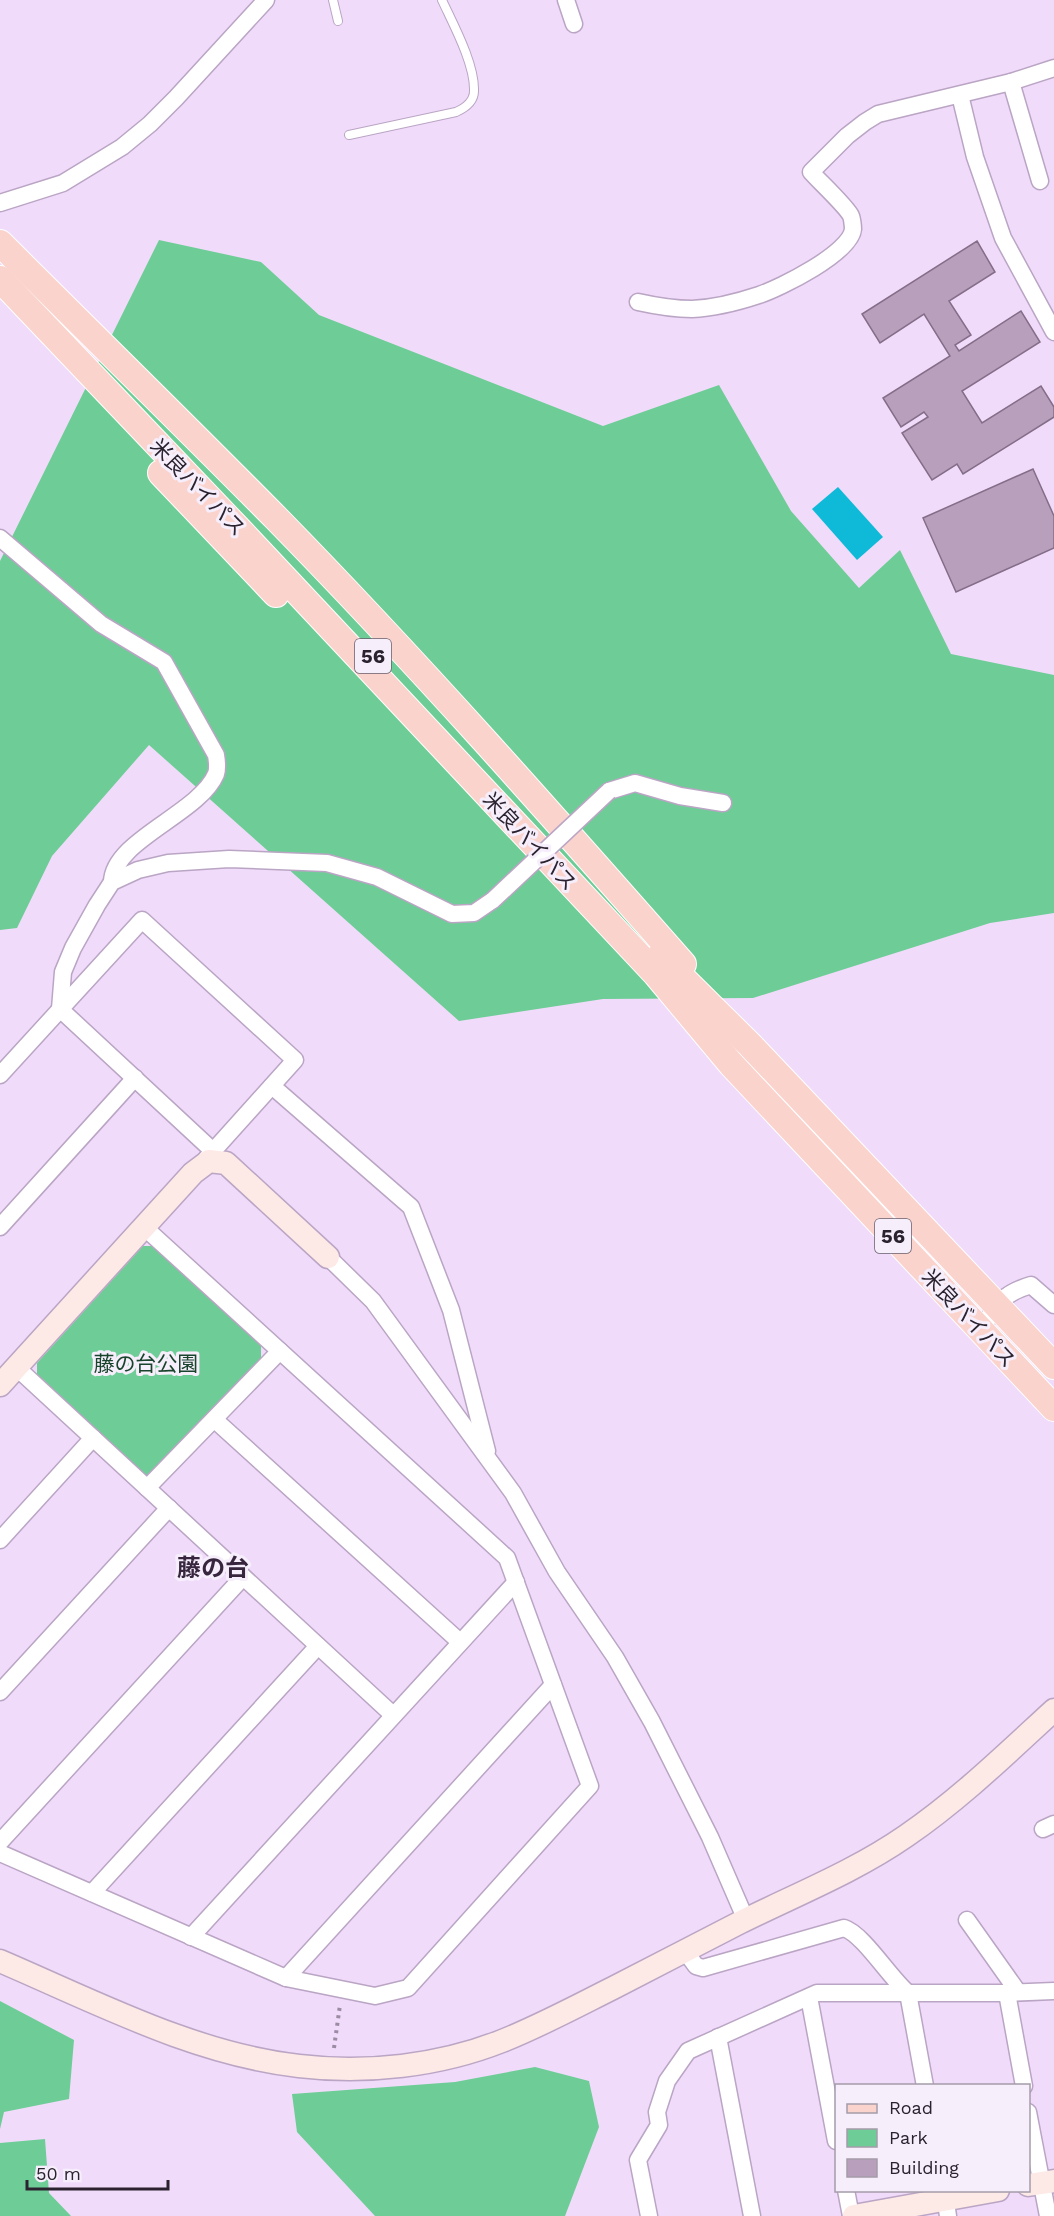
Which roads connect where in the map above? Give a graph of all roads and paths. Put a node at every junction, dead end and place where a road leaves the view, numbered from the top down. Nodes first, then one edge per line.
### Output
1 (266, 0) edge
2 (333, 0) edge
3 (442, 0) edge
4 (566, 0) edge
5 (339, 21) dead end
6 (574, 24) dead end
7 (1054, 68) edge
8 (1011, 82) junction
9 (960, 95) junction
10 (349, 135) dead end
11 (1040, 181) dead end
12 (0, 203) edge
13 (0, 243) edge
14 (0, 262) edge
15 (0, 279) edge
16 (638, 302) dead end
17 (0, 303) edge
18 (1054, 332) edge
19 (0, 538) edge
20 (723, 802) dead end
21 (112, 882) junction
22 (60, 1009) junction
23 (750, 1045) junction
24 (731, 1064) junction
25 (0, 1075) edge
26 (135, 1078) junction
27 (272, 1086) junction
28 (213, 1151) junction
29 (193, 1173) junction
30 (0, 1227) edge
31 (144, 1227) junction
32 (328, 1257) joint
33 (1054, 1305) edge
34 (997, 1306) junction
35 (981, 1330) junction
36 (280, 1351) junction
37 (1054, 1366) edge
38 (16, 1367) junction
39 (0, 1385) edge
40 (1054, 1408) edge
41 (215, 1420) junction
42 (93, 1438) junction
43 (490, 1461) junction
44 (147, 1488) junction
45 (169, 1508) junction
46 (0, 1540) edge
47 (243, 1577) junction
48 (516, 1581) junction
49 (460, 1642) junction
50 (318, 1646) junction
51 (553, 1685) junction
52 (0, 1692) edge
53 (1054, 1710) edge
54 (393, 1715) junction
55 (0, 1842) edge
56 (0, 1853) edge
57 (92, 1893) junction
58 (746, 1920) junction
59 (967, 1920) dead end
60 (191, 1936) junction
61 (685, 1951) junction
62 (0, 1961) edge
63 (286, 1978) junction
64 (342, 1990) junction
65 (1054, 1990) edge
66 (908, 1993) junction
67 (1012, 1993) junction
68 (809, 1997) junction
69 (718, 2037) junction
70 (331, 2068) junction
71 (925, 2084) edge
72 (1024, 2084) edge
73 (1030, 2118) edge
74 (835, 2131) edge
75 (1041, 2183) edge
76 (846, 2192) edge
77 (989, 2192) edge
78 (946, 2202) edge
79 (649, 2216) edge
80 (753, 2216) edge
81 (852, 2216) edge
82 (1047, 2216) edge

1 - 12 street
2 - 5 lane
3 - 10 lane
4 - 6 street
7 - 8 street
8 - 9 street
8 - 11 street
9 - 16 street
9 - 18 street
13 - 23 main road
14 - 23 main road, 米良バイパス / 56
15 - 24 main road, 米良バイパス / 56
17 - 24 main road
19 - 21 street
20 - 21 street, bridge
21 - 22 street
22 - 25 street
22 - 26 street
22 - 27 street
23 - 34 main road, 米良バイパス / 56
24 - 35 main road, 米良バイパス / 56
26 - 28 street
26 - 30 street
27 - 28 street
27 - 43 street
28 - 29 street
29 - 31 street
29 - 32 street
31 - 36 street
31 - 38 street
32 - 43 street
33 - 34 street
34 - 35 street
34 - 37 main road, 米良バイパス / 56
35 - 40 main road, 米良バイパス / 56
36 - 41 street
36 - 48 street
38 - 39 street
38 - 42 street
41 - 44 street
41 - 49 street
42 - 44 street
42 - 46 street
43 - 58 street
44 - 45 street
45 - 47 street
45 - 52 street
47 - 50 street
47 - 55 street
48 - 49 street
48 - 51 street
49 - 54 street
50 - 54 street
50 - 57 street
51 - 63 street
51 - 64 street
53 - 58 street
54 - 60 street
56 - 57 street
57 - 60 street
58 - 61 street
59 - 67 street
60 - 63 street
61 - 66 street
61 - 70 street
62 - 70 street
63 - 64 street
64 - 70 path
65 - 67 street
66 - 67 street
66 - 68 street
66 - 71 street
67 - 72 street
68 - 69 street
68 - 74 street
69 - 79 street
69 - 80 street
73 - 75 street
75 - 82 street
76 - 81 street
77 - 78 street
78 - 81 street

